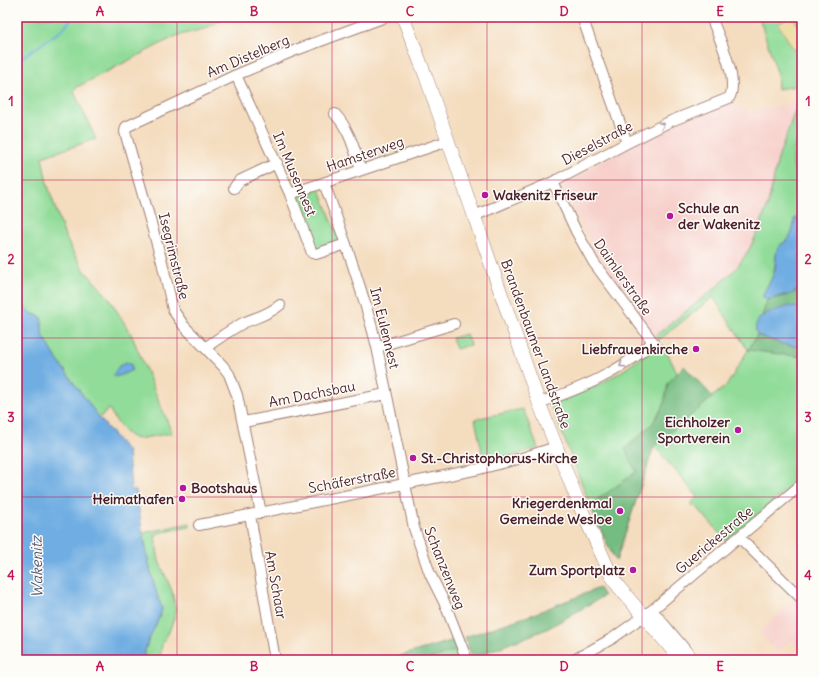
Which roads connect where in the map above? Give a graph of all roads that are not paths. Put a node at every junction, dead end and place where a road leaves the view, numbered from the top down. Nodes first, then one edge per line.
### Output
1 (385, 17) edge
2 (403, 17) edge
3 (582, 17) edge
4 (711, 17) edge
5 (236, 75) junction
6 (335, 114) dead end
7 (126, 127) joint
8 (448, 141) junction
9 (627, 143) junction
10 (277, 163) junction
11 (361, 170) junction
12 (553, 182) junction
13 (324, 183) junction
14 (234, 188) dead end
15 (290, 194) junction
16 (474, 216) junction
17 (346, 244) junction
18 (280, 305) dead end
19 (454, 324) dead end
20 (206, 347) junction
21 (377, 347) junction
22 (386, 394) junction
23 (539, 403) junction
24 (244, 422) junction
25 (556, 447) junction
26 (404, 484) junction
27 (802, 484) edge
28 (261, 513) junction
29 (250, 515) junction
30 (199, 525) dead end
31 (739, 537) junction
32 (802, 599) edge
33 (648, 613) junction
34 (275, 660) edge
35 (467, 660) edge
36 (574, 660) edge
37 (681, 660) edge
38 (694, 660) edge

1 - 5 street, Am Distelberg
2 - 8 main road, Brandenbaumer Landstraße
3 - 9 street
9 -> 4 street, Dieselstraße
5 - 7 street, Am Distelberg
5 - 10 street, Im Musennest
6 - 11 street
7 - 20 street, Isegrimstraße
8 - 11 street, Hamsterweg
8 - 16 main road, Brandenbaumer Landstraße
9 - 12 street, Dieselstraße
10 - 14 street
10 - 15 street, Im Musennest
11 - 13 street, Hamsterweg
12 - 16 street, Dieselstraße
12 -> 23 street, Daimlerstraße
13 - 15 street, Hamsterweg
13 - 17 street, Im Eulennest
15 - 17 street, Im Musennest
16 - 23 main road, Brandenbaumer Landstraße
17 - 21 street, Im Eulennest
18 - 20 street
19 - 21 street
20 - 24 street, Isegrimstraße
21 - 22 street, Im Eulennest
22 - 24 street, Am Dachsbau
22 - 26 street, Im Eulennest
23 - 25 main road, Brandenbaumer Landstraße
24 - 28 street, Isegrimstraße
25 - 26 street, Schäferstraße
25 - 33 main road, Brandenbaumer Landstraße
26 - 28 street, Schäferstraße
26 - 35 street, Schanzenweg
27 - 31 street, Guerickestraße
28 - 29 street, Schäferstraße
29 - 30 street, Schäferstraße
29 - 34 street, Am Schaar
31 - 32 street
31 - 33 street, Guerickestraße
33 - 36 street, Guerickestraße
33 - 37 main road, Brandenbaumer Landstraße
33 - 38 street, Brandenbaumer Landstraße

